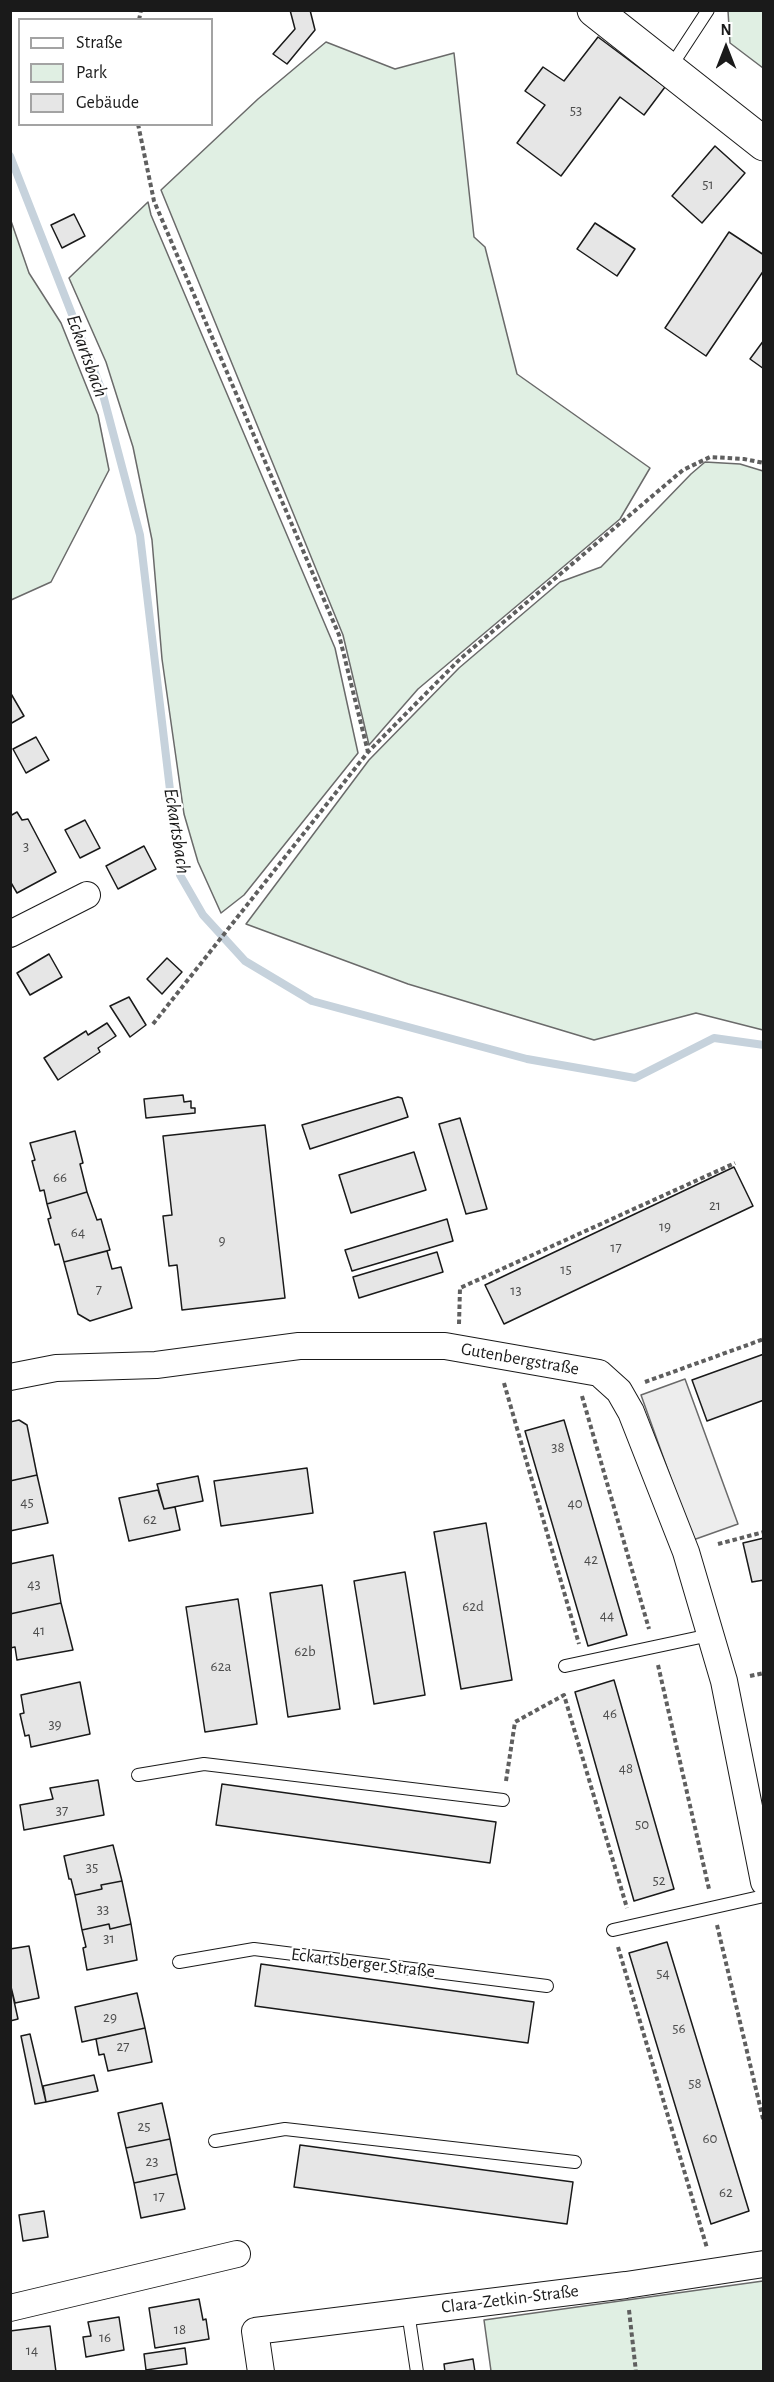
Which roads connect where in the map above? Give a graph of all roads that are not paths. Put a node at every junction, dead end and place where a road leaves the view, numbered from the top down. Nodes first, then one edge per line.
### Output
1 (594, 10) edge
2 (708, 10) edge
3 (670, 69) junction
4 (764, 144) edge
5 (87, 895) dead end
6 (10, 934) edge
7 (10, 1377) edge
8 (710, 1635) junction
9 (565, 1666) dead end
10 (138, 1775) dead end
11 (503, 1800) road end
12 (764, 1882) edge
13 (764, 1896) edge
14 (613, 1930) road end
15 (179, 1962) dead end
16 (547, 1986) dead end
17 (215, 2141) dead end
18 (574, 2162) dead end
19 (237, 2254) dead end
20 (764, 2264) edge
21 (10, 2308) edge
22 (408, 2312) junction
23 (261, 2372) edge
24 (417, 2372) edge

1 - 3 street
2 - 3 lane
3 - 4 street
5 - 6 street
7 - 8 street, Gutenbergstraße
8 - 9 lane
8 - 12 street, Gutenbergstraße
10 - 11 lane
13 - 14 lane
15 - 16 lane, Eckartsberger Straße
17 - 18 lane
19 - 21 street
20 - 22 street, Clara-Zetkin-Straße
22 - 23 street, Clara-Zetkin-Straße
22 - 24 lane

